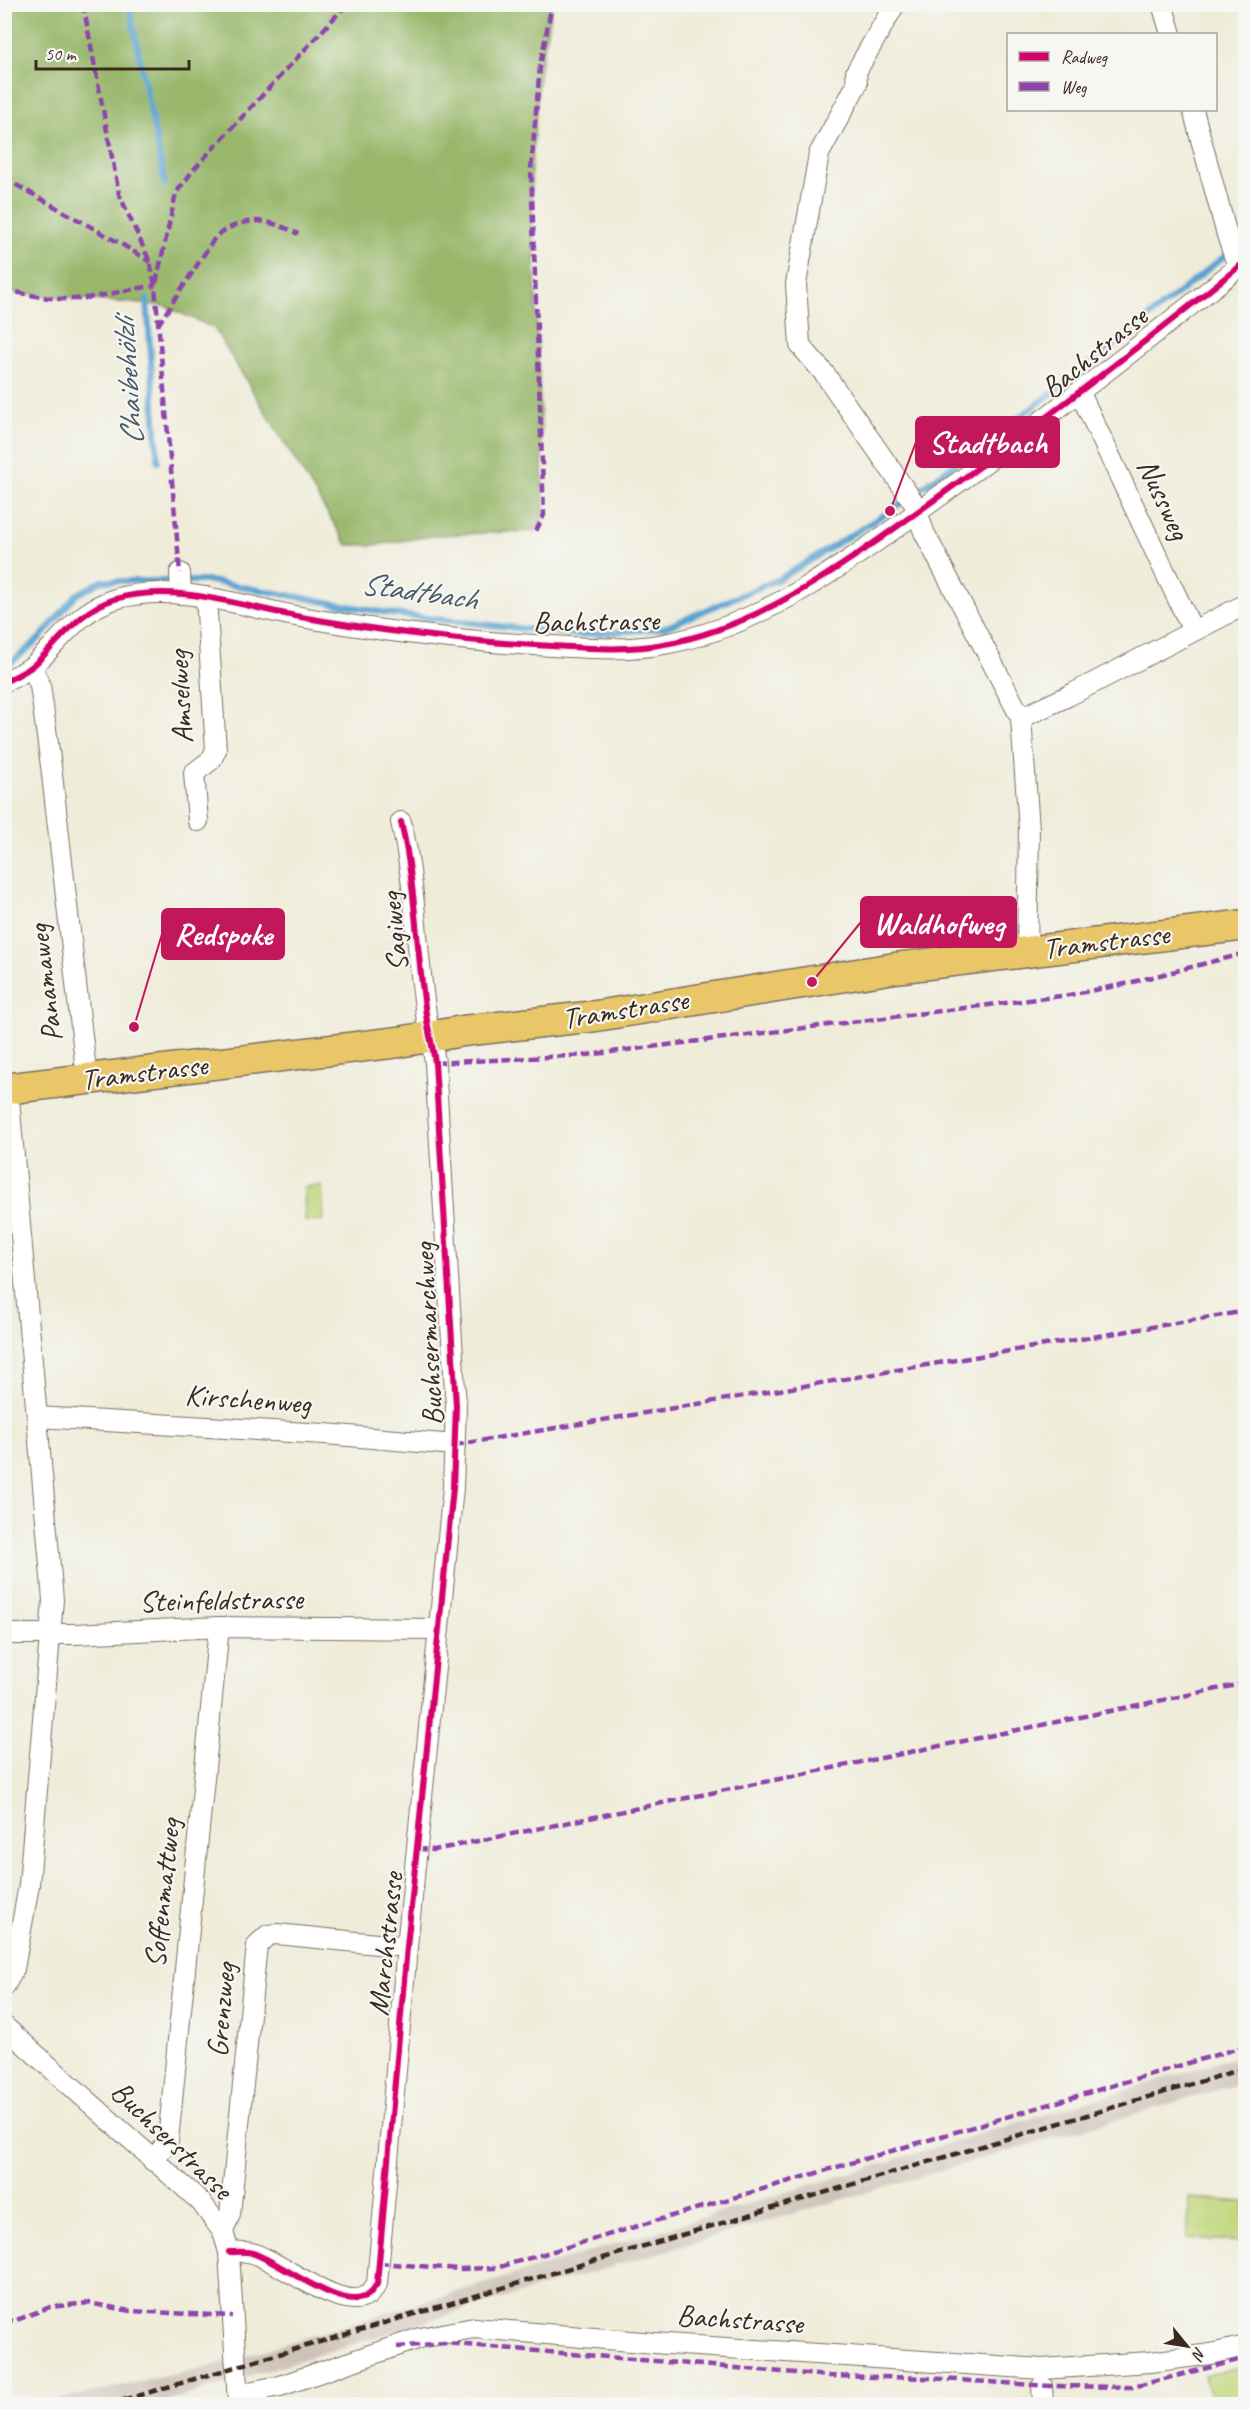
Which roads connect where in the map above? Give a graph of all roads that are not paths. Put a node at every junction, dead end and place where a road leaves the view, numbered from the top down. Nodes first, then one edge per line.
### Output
1 (895, 4) edge
2 (1162, 4) edge
3 (1171, 33) edge
4 (1193, 111) edge
5 (1242, 264) edge
6 (1080, 393) junction
7 (912, 504) junction
8 (206, 597) junction
9 (1245, 604) edge
10 (1193, 631) junction
11 (32, 667) junction
12 (4, 682) edge
13 (1021, 718) junction
14 (198, 821) dead end
15 (401, 822) dead end
16 (1245, 925) edge
17 (1027, 951) junction
18 (432, 1037) junction
19 (87, 1078) junction
20 (7, 1089) edge
21 (38, 1417) junction
22 (455, 1445) junction
23 (219, 1627) junction
24 (438, 1629) junction
25 (4, 1634) edge
26 (51, 1635) junction
27 (407, 1947) junction
28 (4, 1987) edge
29 (4, 2026) edge
30 (153, 2161) junction
31 (223, 2232) junction
32 (229, 2252) junction
33 (1245, 2346) edge
34 (238, 2399) edge

1 - 7 street
2 - 3 street
4 - 5 street
5 - 6 street, Bachstrasse
6 - 7 street, Bachstrasse
6 - 10 street, Nussweg
7 - 8 street, Bachstrasse
7 - 13 street
8 - 11 street, Bachstrasse
8 - 14 street, Amselweg
9 - 10 street
10 - 13 street
11 - 12 street, Bachstrasse
11 - 19 street, Panamaweg
13 - 17 street
15 - 18 street, Sagiweg
16 - 17 main road, Tramstrasse
17 - 18 main road, Tramstrasse
18 - 19 main road, Tramstrasse
18 - 22 street, Buchsermarchweg
19 - 20 main road, Tramstrasse
20 - 21 street
21 - 22 street, Kirschenweg
21 - 26 street
22 - 24 street, Buchsermarchweg
23 - 24 street, Steinfeldstrasse
23 - 26 street, Steinfeldstrasse
23 - 30 street, Soffenmattweg
24 - 27 street, Marchstrasse
25 - 26 street, Steinfeldstrasse
26 - 28 street
27 - 31 street, Grenzweg
27 - 32 street, Marchstrasse
29 - 30 street, Buchserstrasse
30 - 31 street, Buchserstrasse
31 - 32 street, Buchserstrasse
32 - 34 street, Buchserstrasse
33 - 34 street, Bachstrasse

